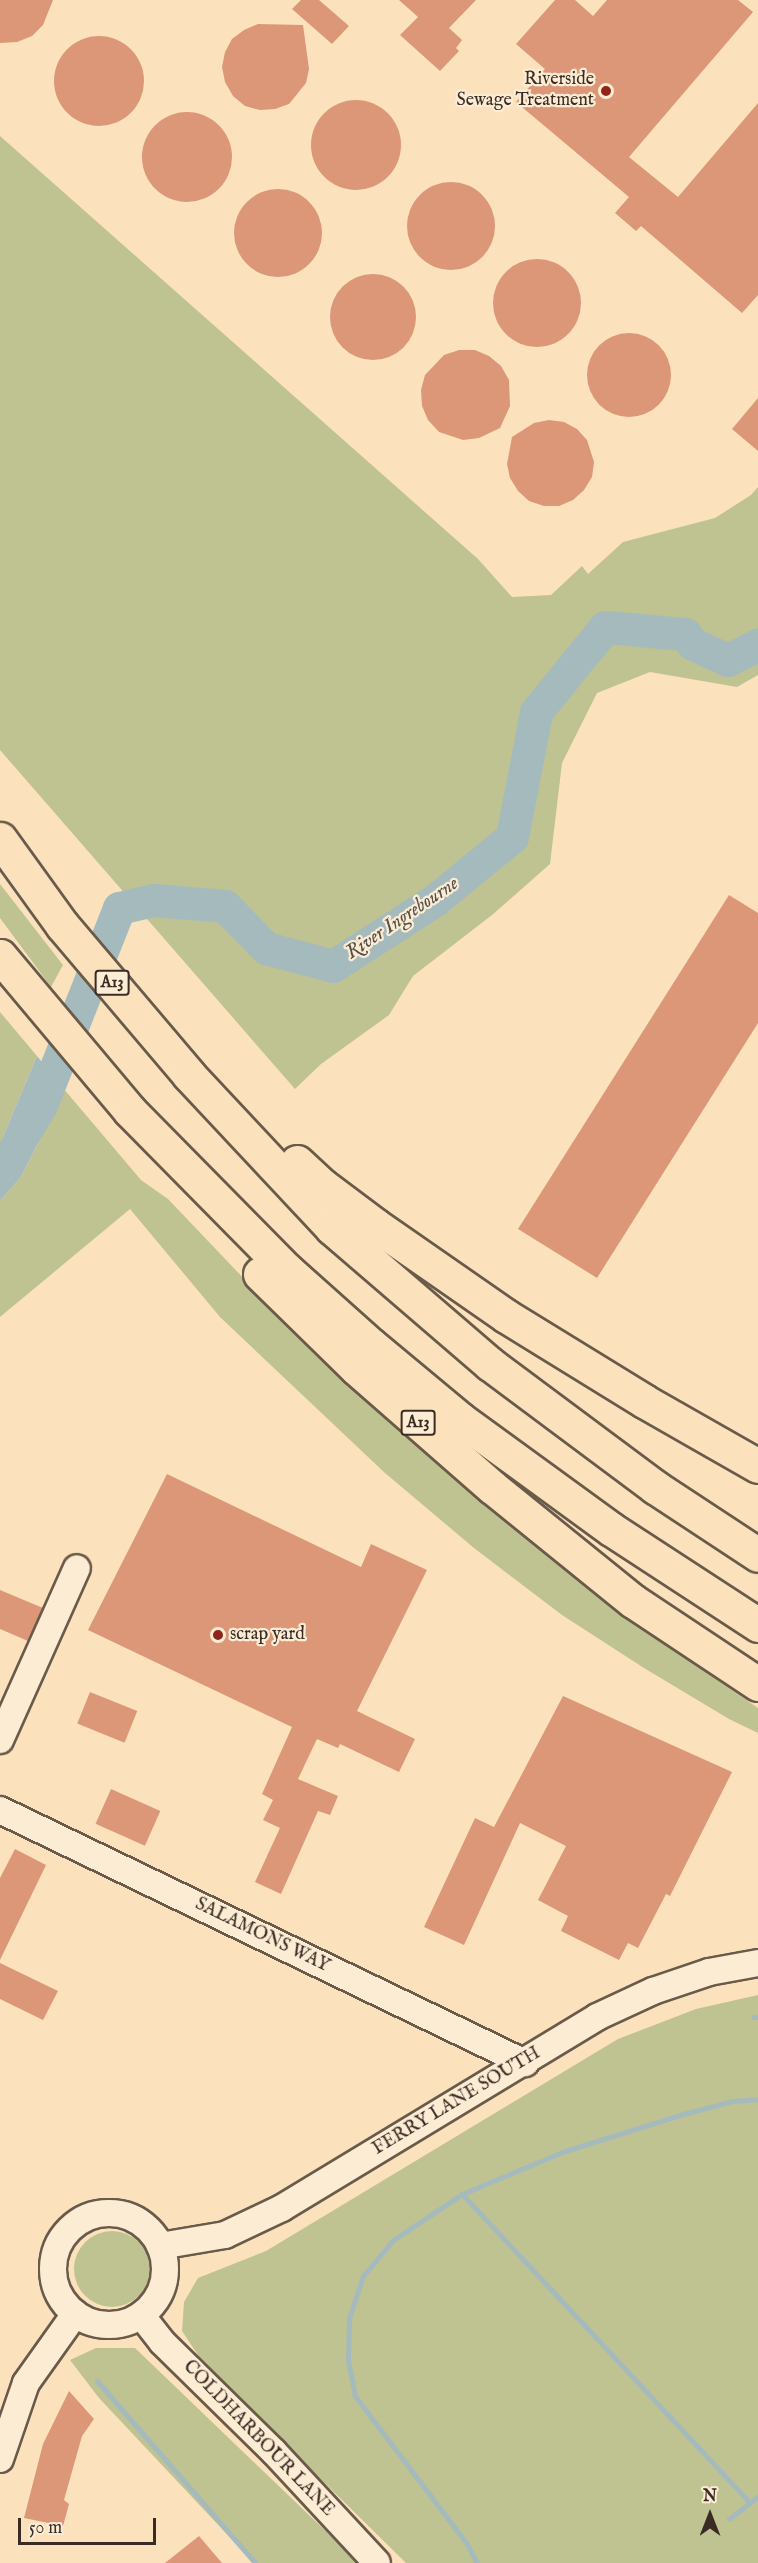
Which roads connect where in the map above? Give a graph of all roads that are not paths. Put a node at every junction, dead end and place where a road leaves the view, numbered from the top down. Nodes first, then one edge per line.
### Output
1 (0, 839) edge
2 (0, 956) edge
3 (189, 1075) junction
4 (122, 1102) junction
5 (758, 1466) edge
6 (758, 1556) edge
7 (77, 1568) dead end
8 (758, 1625) edge
9 (758, 1684) edge
10 (0, 1740) edge
11 (0, 1810) edge
12 (758, 1963) edge
13 (525, 2063) junction
14 (160, 2246) junction
15 (75, 2314) junction
16 (141, 2315) junction
17 (0, 2459) edge
18 (376, 2563) edge

1 - 3 highway, A13
2 - 4 highway, A13
3 - 5 highway, A13
3 - 6 highway, A13
4 - 8 highway, A13
4 - 9 highway, A13
7 - 10 street
11 - 13 street, SALAMONS WAY
12 - 13 street, FERRY LANE SOUTH
13 - 14 street, FERRY LANE SOUTH
14 - 15 street
14 - 16 street
15 - 16 street
15 - 17 street
16 - 18 street, COLDHARBOUR LANE

